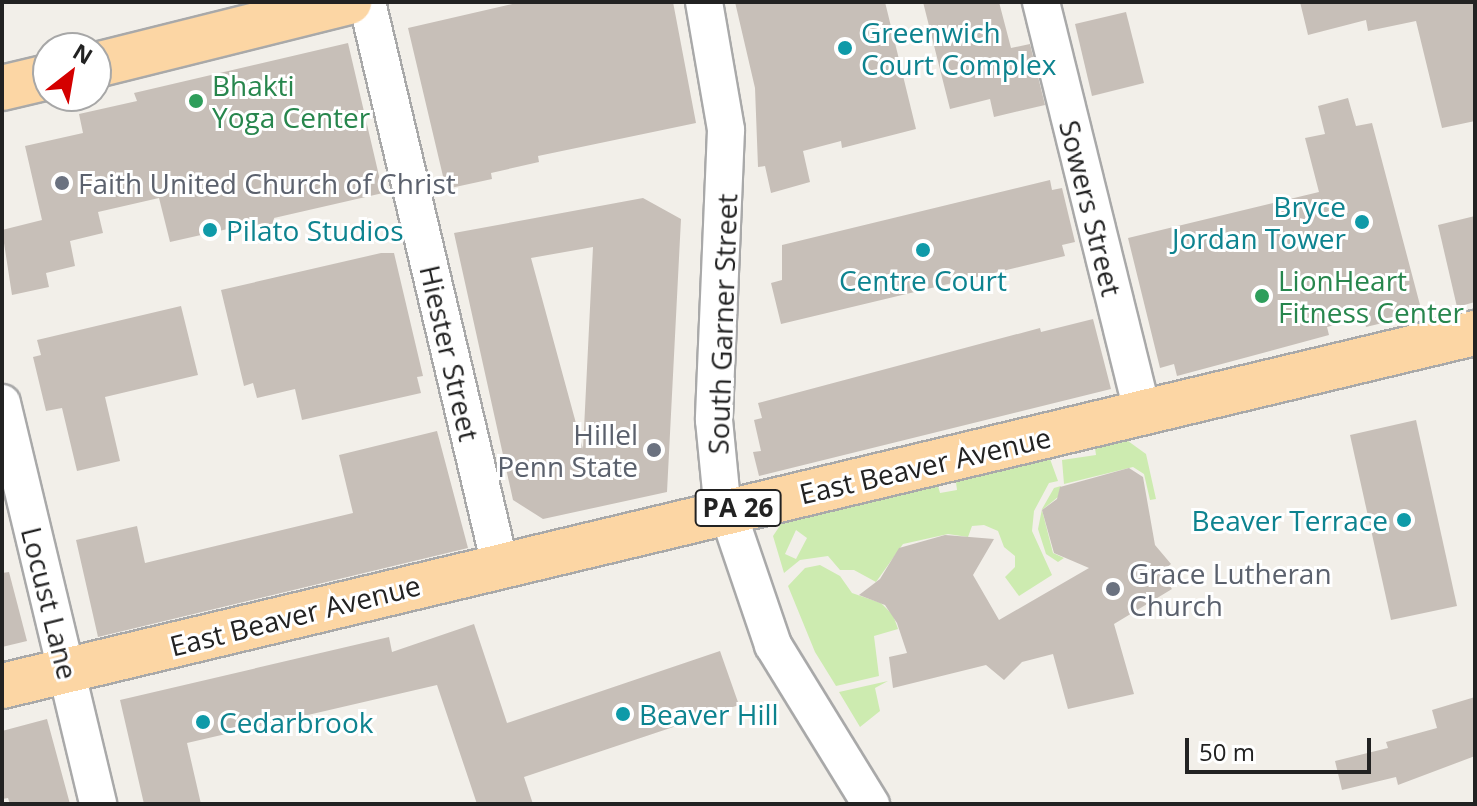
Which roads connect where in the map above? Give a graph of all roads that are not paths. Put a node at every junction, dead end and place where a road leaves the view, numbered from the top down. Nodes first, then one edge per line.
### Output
1 (349, 2) edge
2 (367, 2) edge
3 (704, 2) edge
4 (1041, 2) edge
5 (112, 61) edge
6 (32, 81) edge
7 (2, 88) edge
8 (1475, 333) edge
9 (2, 403) edge
10 (1143, 414) junction
11 (726, 511) junction
12 (500, 565) junction
13 (67, 670) junction
14 (2, 686) edge
15 (98, 804) edge
16 (871, 804) edge

1 - 5 main road
2 - 12 street, Hiester Street
3 - 11 street, South Garner Street
4 - 10 street, Sowers Street
6 - 7 main road
8 - 10 main road, East Beaver Avenue / PA 26
9 - 13 street, Locust Lane
10 - 11 main road, East Beaver Avenue / PA 26
11 - 12 main road, East Beaver Avenue / PA 26
11 - 16 street, South Garner Street
12 - 13 main road, East Beaver Avenue / PA 26
13 - 14 main road, East Beaver Avenue / PA 26
13 - 15 street, Locust Lane

